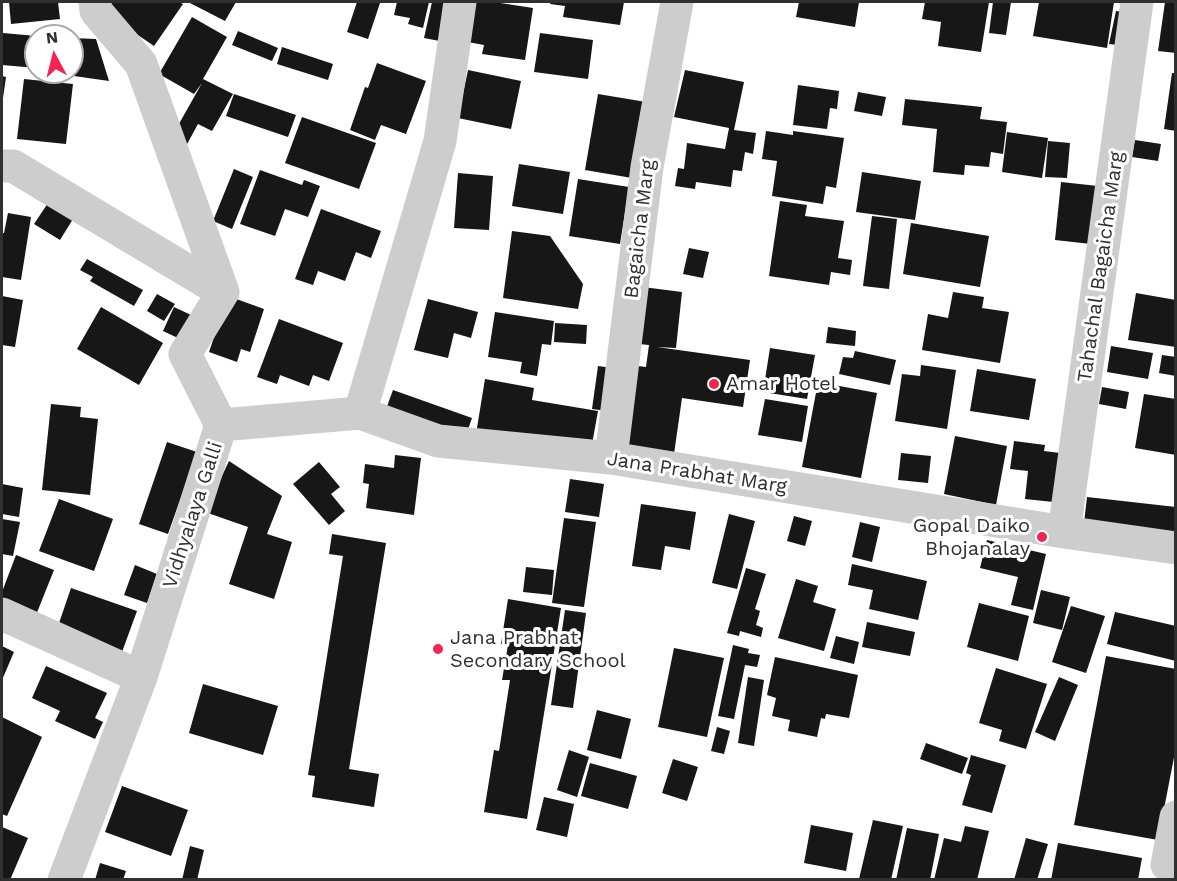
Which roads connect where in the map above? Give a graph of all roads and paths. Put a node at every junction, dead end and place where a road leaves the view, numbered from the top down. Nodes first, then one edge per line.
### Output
1 (94, 2) edge
2 (460, 2) edge
3 (677, 2) edge
4 (1137, 2) edge
5 (2, 166) edge
6 (223, 292) junction
7 (360, 413) junction
8 (221, 425) junction
9 (611, 458) junction
10 (1064, 532) junction
11 (1176, 548) edge
12 (2, 614) edge
13 (141, 677) junction
14 (1176, 817) edge
15 (1176, 868) edge
16 (64, 879) edge

1 - 6 street
2 - 7 street
3 - 9 street, Bagaicha Marg
4 - 10 street, Tahachal Bagaicha Marg
5 - 6 street
6 - 8 street, Vidhyalaya Galli
7 - 8 street, Jana Prabhat Marg
7 - 9 street, Jana Prabhat Marg
8 - 13 street, Vidhyalaya Galli
9 - 10 street, Jana Prabhat Marg
10 - 11 street, Jana Prabhat Marg
12 - 13 street
13 - 16 street, Vidhyalaya Galli
14 - 15 street

